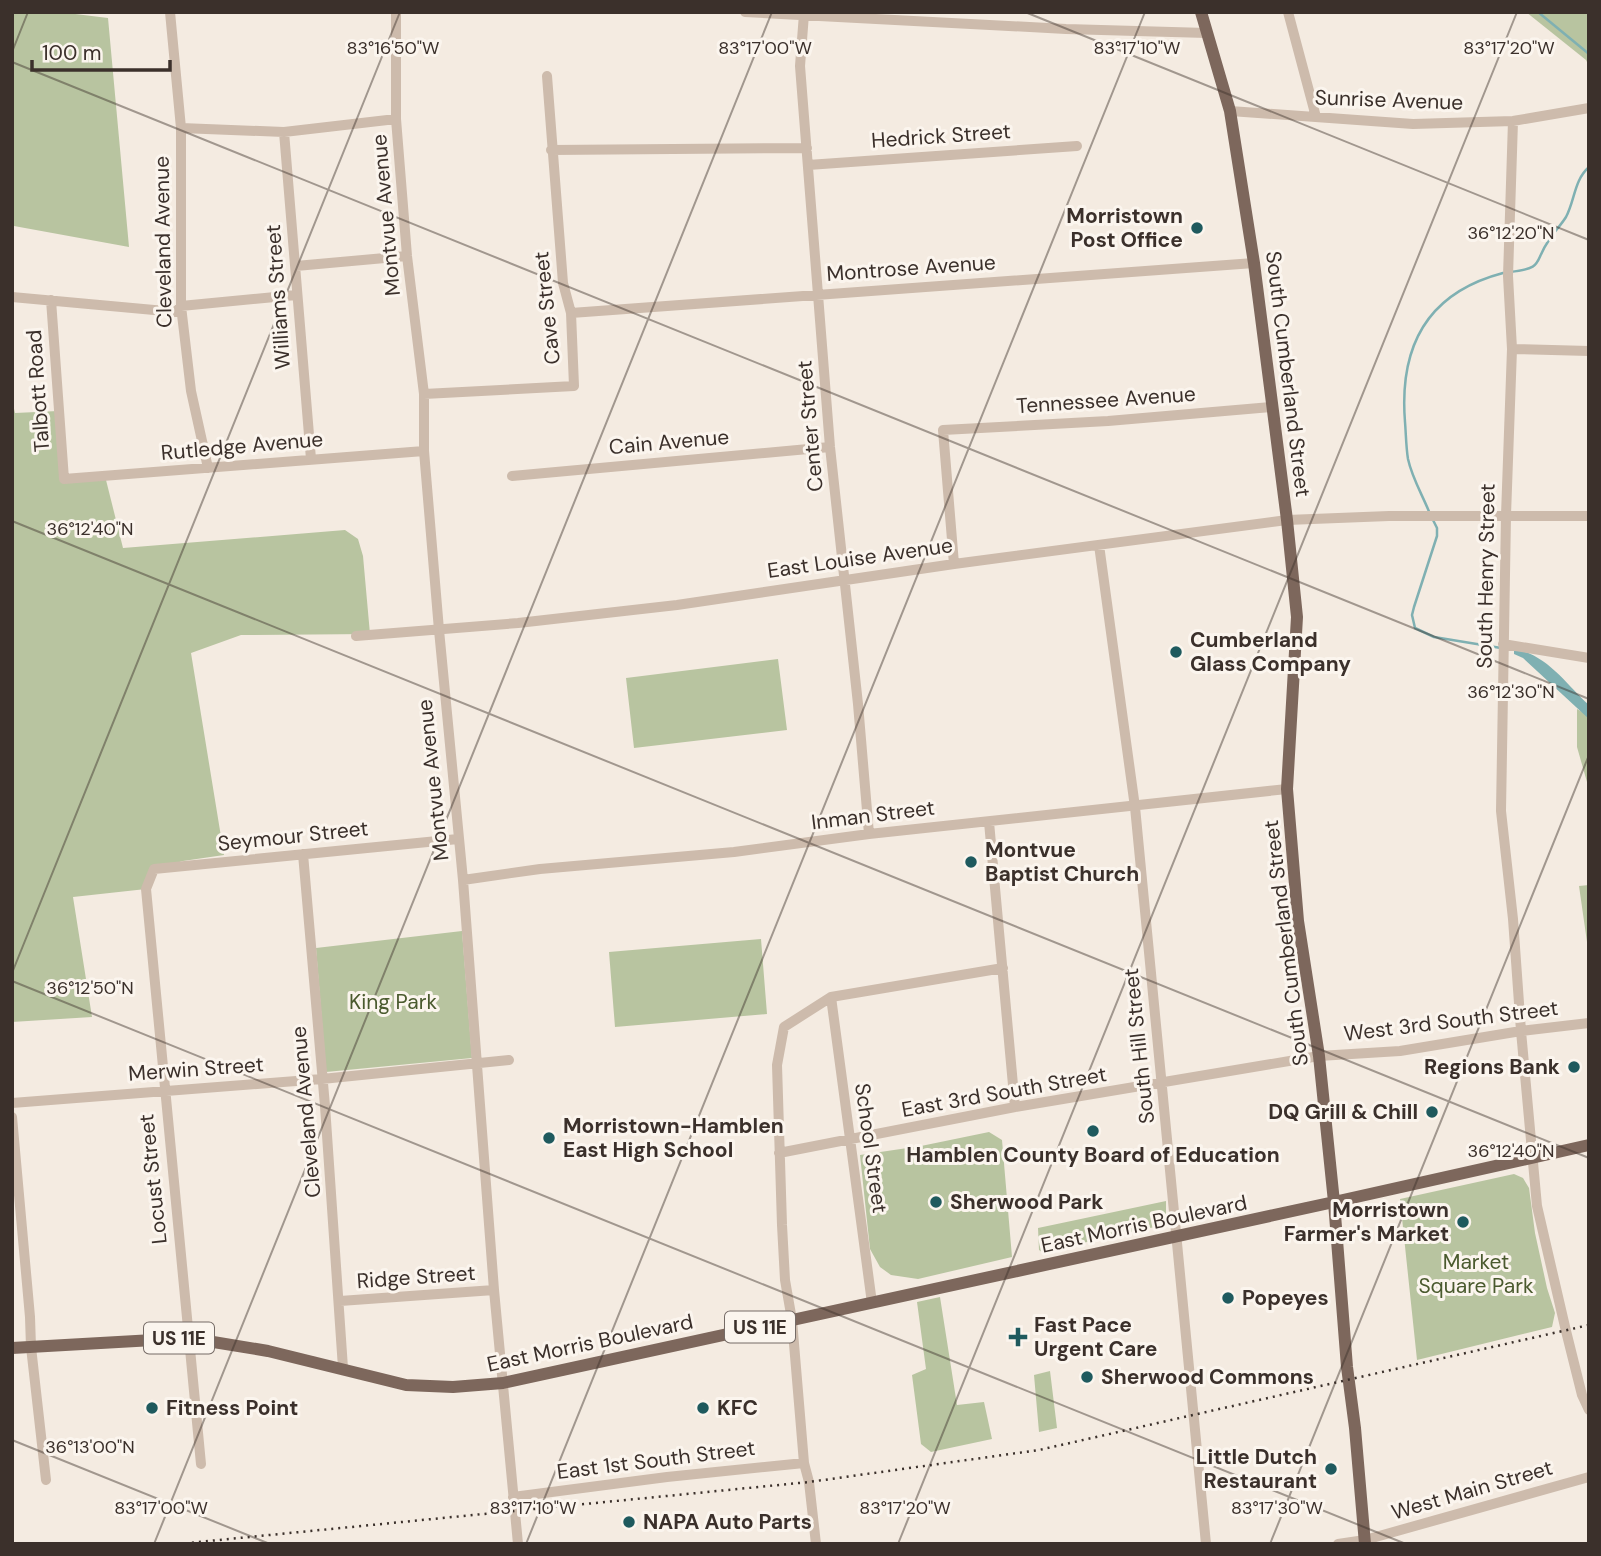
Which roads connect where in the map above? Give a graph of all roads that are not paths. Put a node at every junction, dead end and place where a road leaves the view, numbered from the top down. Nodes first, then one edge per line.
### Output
1 (170, 12) edge
2 (396, 12) edge
3 (745, 12) edge
4 (1201, 12) edge
5 (1288, 12) edge
6 (804, 14) junction
7 (1207, 33) junction
8 (547, 76) dead end
9 (1589, 108) edge
10 (1230, 111) junction
11 (1316, 117) junction
12 (396, 119) junction
13 (1513, 121) junction
14 (181, 128) junction
15 (284, 132) junction
16 (1077, 146) dead end
17 (807, 148) junction
18 (551, 150) junction
19 (808, 165) junction
20 (407, 256) junction
21 (1254, 263) junction
22 (296, 266) junction
23 (818, 294) junction
24 (296, 295) junction
25 (12, 297) edge
26 (51, 300) junction
27 (181, 306) junction
28 (570, 313) junction
29 (1512, 349) junction
30 (1589, 351) edge
31 (424, 394) junction
32 (1272, 407) junction
33 (830, 447) junction
34 (424, 451) junction
35 (311, 459) junction
36 (208, 468) junction
37 (512, 476) dead end
38 (64, 479) joint
39 (1506, 515) junction
40 (1589, 516) edge
41 (1287, 520) junction
42 (1099, 545) junction
43 (954, 564) junction
44 (844, 580) junction
45 (439, 630) junction
46 (356, 636) dead end
47 (1503, 644) junction
48 (1589, 657) edge
49 (1287, 789) junction
50 (1135, 807) junction
51 (989, 822) junction
52 (869, 834) junction
53 (458, 839) junction
54 (303, 854) junction
55 (463, 880) junction
56 (146, 889) joint
57 (1003, 968) junction
58 (831, 997) junction
59 (1589, 1023) edge
60 (1521, 1031) junction
61 (1319, 1056) junction
62 (509, 1060) dead end
63 (478, 1064) junction
64 (323, 1079) junction
65 (1163, 1084) junction
66 (164, 1090) junction
67 (12, 1103) edge
68 (1016, 1107) junction
69 (12, 1117) edge
70 (851, 1141) junction
71 (1589, 1145) edge
72 (779, 1153) junction
73 (1532, 1157) junction
74 (1334, 1202) junction
75 (1176, 1236) junction
76 (494, 1290) junction
77 (340, 1301) junction
78 (872, 1303) junction
79 (792, 1320) junction
80 (189, 1338) junction
81 (31, 1347) junction
82 (12, 1348) edge
83 (343, 1368) junction
84 (503, 1383) junction
85 (1589, 1410) edge
86 (201, 1464) dead end
87 (804, 1464) junction
88 (1589, 1477) edge
89 (46, 1480) dead end
90 (513, 1496) junction
91 (1365, 1542) edge
92 (518, 1544) edge
93 (816, 1544) edge
94 (1206, 1544) edge
95 (1338, 1544) edge

1 - 14 street, Cleveland Avenue
2 - 12 street, Montvue Avenue
3 - 6 street
4 - 7 main road, South Cumberland Street
5 - 11 street
6 - 7 street
6 - 17 street, Center Street
7 - 10 main road, South Cumberland Street
8 - 18 street, Cave Street
9 - 13 street, Sunrise Avenue
10 - 11 street, Sunrise Avenue
10 - 21 main road, South Cumberland Street
11 - 13 street, Sunrise Avenue
12 - 15 street
12 - 20 street, Montvue Avenue
13 - 29 street, South Henry Street
14 - 15 street
14 - 27 street, Cleveland Avenue
15 - 22 street, Williams Street
16 - 19 street, Hedrick Street
17 - 18 street
17 - 19 street, Center Street
18 - 28 street, Cave Street
19 - 23 street, Center Street
20 - 22 street
20 - 31 street, Montvue Avenue
21 - 23 street, Montrose Avenue
21 - 32 main road, South Cumberland Street
22 - 24 street, Williams Street
23 - 28 street, Montrose Avenue
23 - 33 street, Center Street
24 - 27 street
24 - 35 street, Williams Street
25 - 26 street
26 - 27 street
26 - 38 street, Talbott Road
27 - 36 street, Cleveland Avenue
28 - 31 street, Cave Street
29 - 30 street
29 - 39 street, South Henry Street
31 - 34 street, Montvue Avenue
32 - 41 main road, South Cumberland Street
32 - 43 street, Tennessee Avenue
33 - 37 street, Cain Avenue
33 - 44 street, Center Street
34 - 35 street, Rutledge Avenue
34 - 45 street, Montvue Avenue
35 - 36 street, Rutledge Avenue
36 - 38 street, Rutledge Avenue
39 - 40 street, East Louise Avenue
39 - 41 street, East Louise Avenue
39 - 47 street, South Henry Street
41 - 42 street, East Louise Avenue
41 - 49 main road, South Cumberland Street
42 - 43 street, East Louise Avenue
42 - 50 street, South Hill Street
43 - 44 street, East Louise Avenue
44 - 45 street, East Louise Avenue
44 - 52 street, Center Street
45 - 46 street, East Louise Avenue
45 - 53 street, Montvue Avenue
47 - 48 street
47 - 60 street, South Henry Street
49 - 50 street, Inman Street
49 - 61 main road, South Cumberland Street
50 - 51 street, Inman Street
50 - 65 street, South Hill Street
51 - 52 street, Inman Street
51 - 57 street
52 - 55 street, Inman Street
53 - 54 street, Seymour Street
53 - 55 street, Montvue Avenue
54 - 56 street, Seymour Street
54 - 64 street, Cleveland Avenue
55 - 63 street, Montvue Avenue
56 - 66 street, Locust Street
57 - 58 street
57 - 68 street
58 - 70 street, School Street
58 - 72 street
59 - 60 street, West 3rd South Street
60 - 61 street, West 3rd South Street
60 - 73 street, South Henry Street
61 - 65 street, East 3rd South Street
61 - 74 main road, South Cumberland Street
62 - 63 street, Merwin Street
63 - 64 street, Merwin Street
63 - 76 street, Montvue Avenue
64 - 66 street, Merwin Street
64 - 77 street, Cleveland Avenue
65 - 68 street, East 3rd South Street
65 - 75 street, South Hill Street
66 - 67 street, Merwin Street
66 - 80 street, Locust Street
68 - 70 street, East 3rd South Street
69 - 81 street
70 - 72 street, East 3rd South Street
70 - 78 street, School Street
71 - 73 main road, US 11E
72 - 79 street
73 - 74 main road, US 11E
73 - 85 street, South Henry Street
74 - 75 main road, East Morris Boulevard / US 11E
74 - 91 main road, South Cumberland Street
75 - 78 main road, East Morris Boulevard / US 11E
75 - 94 street, South Hill Street
76 - 77 street, Ridge Street
76 - 84 street, Montvue Avenue
77 - 83 street, Cleveland Avenue
78 - 79 main road, East Morris Boulevard / US 11E
79 - 84 main road, East Morris Boulevard / US 11E
79 - 87 street
80 - 81 main road, East Morris Boulevard / US 11E
80 - 83 main road, East Morris Boulevard / US 11E
80 - 86 street, Locust Street
81 - 82 main road, East Morris Boulevard / US 11E
81 - 89 street
83 - 84 main road, East Morris Boulevard / US 11E
84 - 90 street, Montvue Avenue
87 - 90 street, East 1st South Street
87 - 93 street
88 - 91 street, West Main Street
90 - 92 street, Montvue Avenue
91 - 95 street, West Main Street

